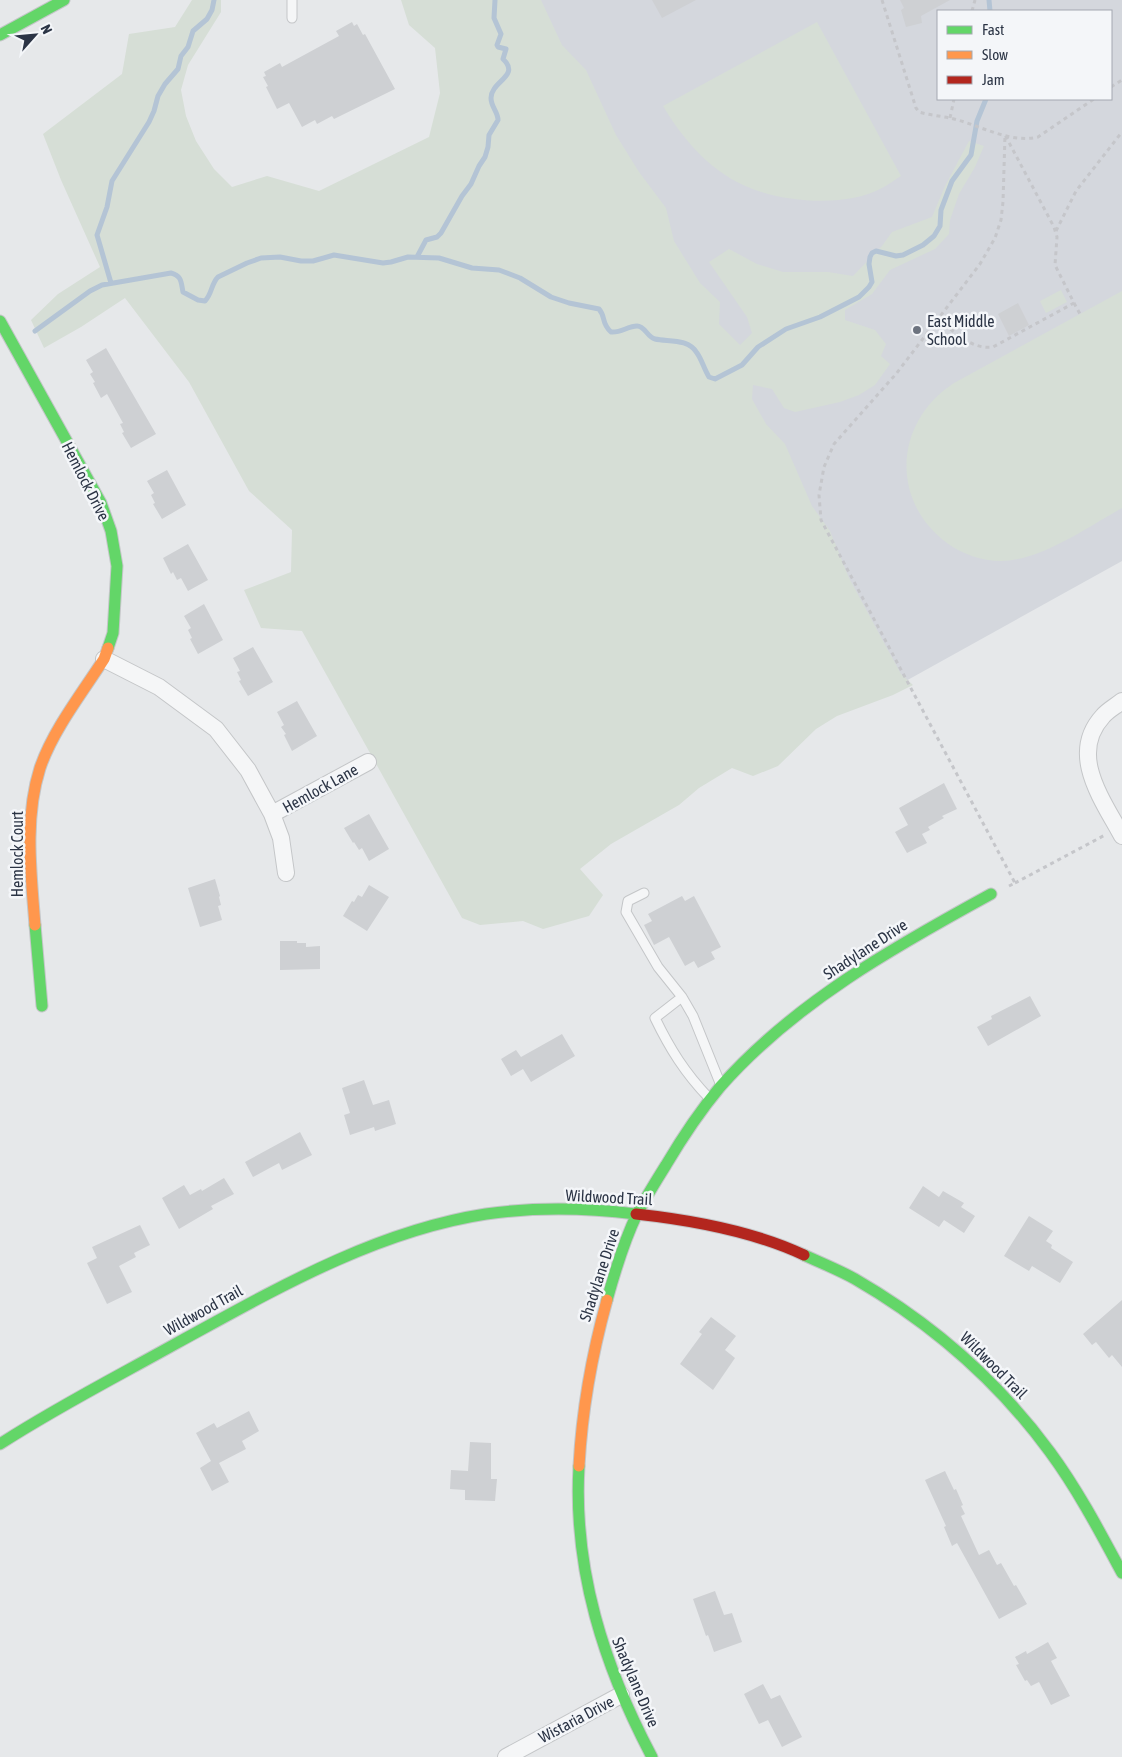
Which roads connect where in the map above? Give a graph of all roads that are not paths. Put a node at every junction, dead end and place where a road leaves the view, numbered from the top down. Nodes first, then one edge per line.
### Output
1 (64, 0) edge
2 (292, 0) edge
3 (292, 18) dead end
4 (0, 35) edge
5 (0, 321) edge
6 (104, 659) junction
7 (1122, 701) edge
8 (368, 762) dead end
9 (272, 814) junction
10 (1120, 832) edge
11 (286, 873) dead end
12 (644, 893) dead end
13 (991, 894) road end
14 (682, 997) junction
15 (42, 1006) dead end
16 (721, 1086) junction
17 (710, 1099) junction
18 (637, 1213) junction
19 (0, 1444) edge
20 (1122, 1573) edge
21 (621, 1695) junction
22 (506, 1757) edge
23 (652, 1757) edge

1 - 4 street
2 - 3 lane
5 - 6 street, Hemlock Drive
6 - 9 street
6 - 15 street, Hemlock Court
7 - 10 street
8 - 9 street, Hemlock Lane
9 - 11 street
12 - 14 lane
13 - 16 street, Shadylane Drive
14 - 16 lane
14 - 17 lane
16 - 17 street, Shadylane Drive
17 - 18 street, Shadylane Drive
18 - 19 street, Wildwood Trail
18 - 20 street, Wildwood Trail
18 - 21 street, Shadylane Drive
21 - 22 street, Wistaria Drive
21 - 23 street, Shadylane Drive

